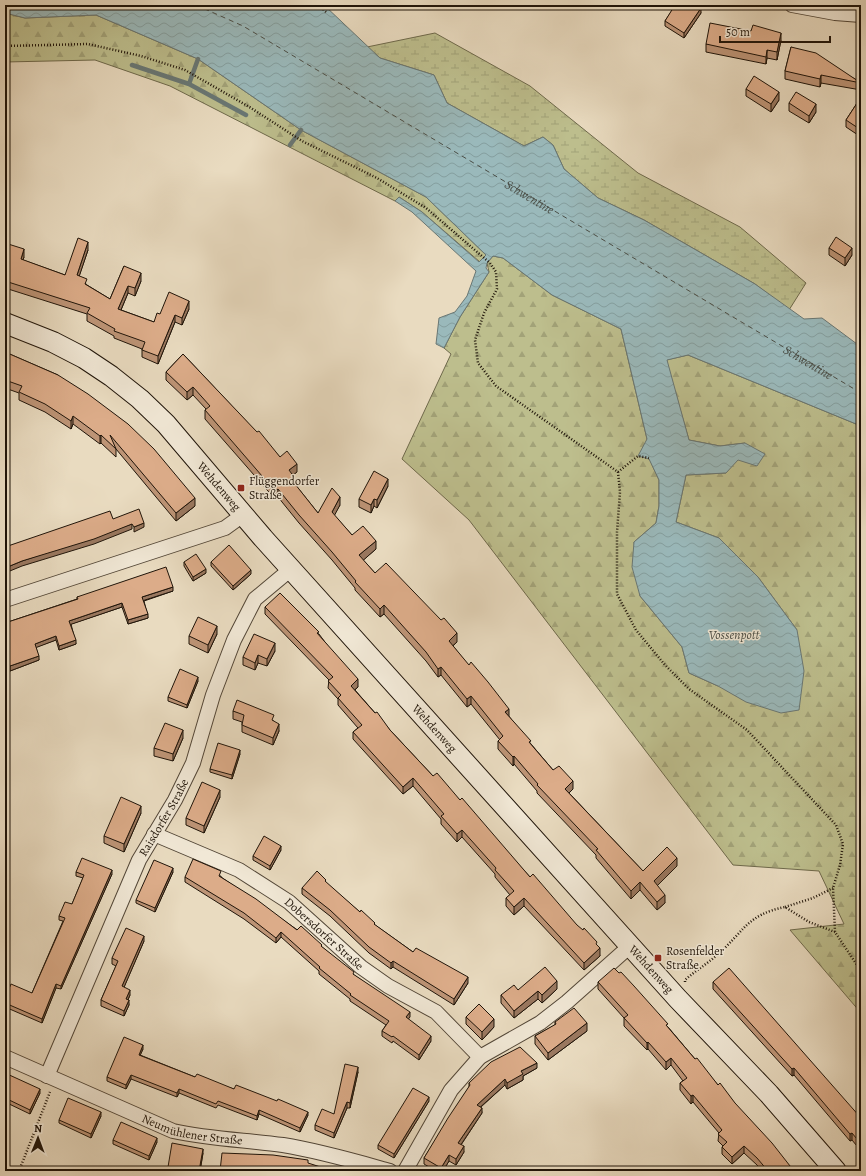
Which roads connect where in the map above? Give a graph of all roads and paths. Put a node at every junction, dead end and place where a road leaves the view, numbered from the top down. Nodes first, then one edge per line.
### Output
1 (319, 5) edge
2 (792, 5) edge
3 (326, 12) dead end
4 (861, 15) edge
5 (5, 46) edge
6 (5, 323) edge
7 (649, 458) dead end
8 (618, 472) junction
9 (243, 515) junction
10 (291, 569) junction
11 (5, 600) edge
12 (154, 834) junction
13 (833, 888) junction
14 (784, 907) junction
15 (835, 932) junction
16 (630, 946) junction
17 (861, 971) edge
18 (678, 999) junction
19 (5, 1057) edge
20 (480, 1057) junction
21 (51, 1077) junction
22 (18, 1171) edge
23 (390, 1171) edge
24 (405, 1171) edge
25 (836, 1171) edge

1 - 3 path
2 - 4 street
5 - 8 path
6 - 9 main road, Wehdenweg
7 - 8 path
8 - 13 path
9 - 10 main road, Wehdenweg
9 - 11 street
10 - 12 street, Raisdorfer Straße
10 - 16 main road, Wehdenweg
12 - 20 street, Dobersdorfer Straße
12 - 21 street, Raisdorfer Straße
13 - 14 path
13 - 15 path
14 - 15 path
14 - 18 path
15 - 17 path
16 - 18 main road, Wehdenweg
16 - 20 street
18 - 25 main road, Wehdenweg
19 - 21 street, Neumühlener Straße
20 - 24 street
21 - 22 path
21 - 23 street, Neumühlener Straße

